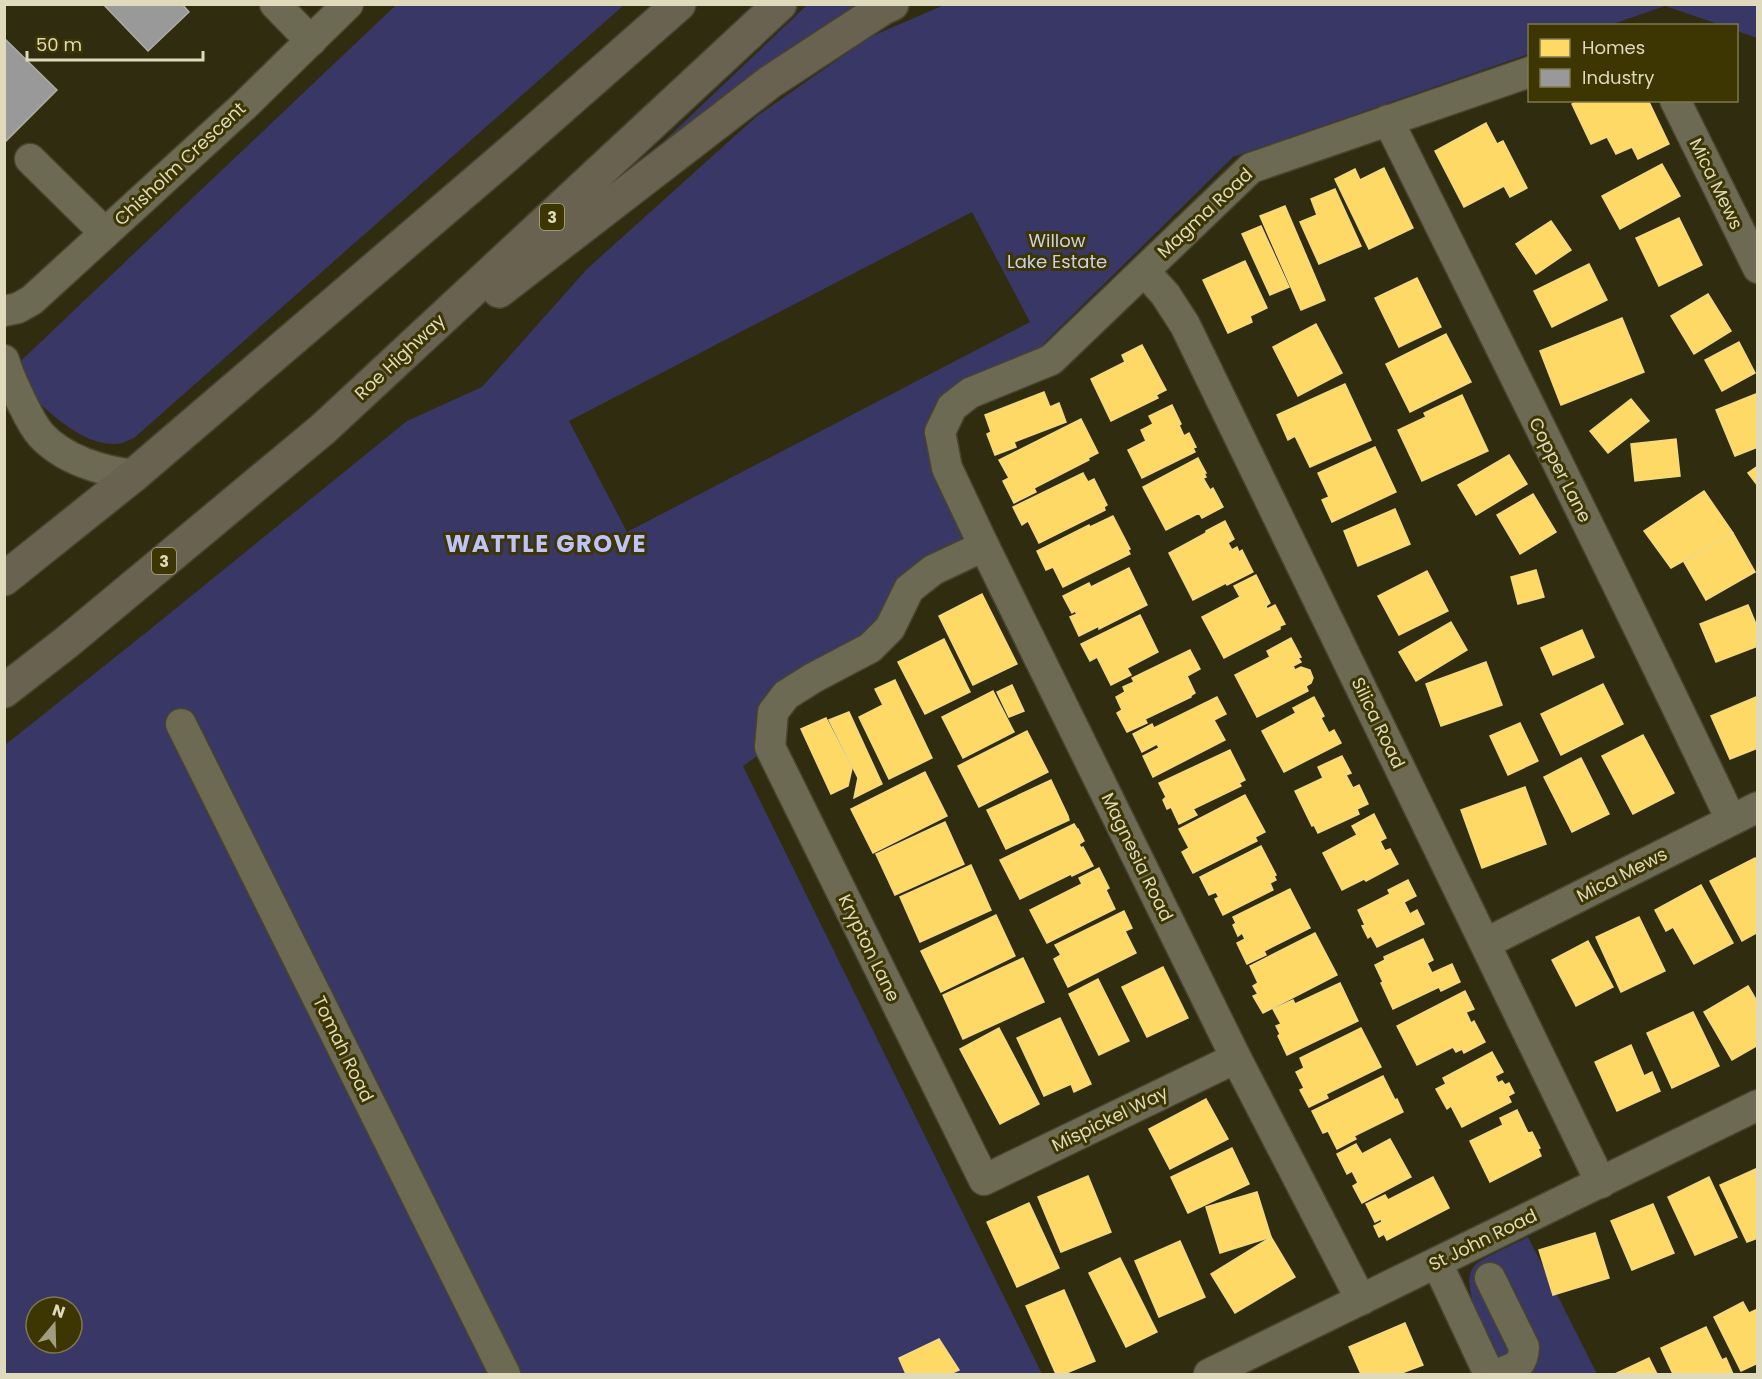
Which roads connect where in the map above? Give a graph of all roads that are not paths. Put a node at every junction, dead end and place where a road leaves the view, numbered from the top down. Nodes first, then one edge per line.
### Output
1 (275, 4) edge
2 (348, 4) edge
3 (679, 4) edge
4 (780, 4) edge
5 (892, 4) edge
6 (311, 40) junction
7 (1528, 73) edge
8 (1676, 102) edge
9 (1389, 120) junction
10 (46, 164) dead end
11 (105, 233) junction
12 (1758, 268) edge
13 (1144, 271) junction
14 (4, 311) edge
15 (4, 360) edge
16 (952, 407) joint
17 (323, 429) junction
18 (134, 475) junction
19 (984, 546) junction
20 (4, 579) edge
21 (4, 691) edge
22 (181, 724) dead end
23 (1758, 807) edge
24 (1731, 820) junction
25 (1486, 944) junction
26 (1236, 1058) junction
27 (1758, 1105) edge
28 (984, 1180) joint
29 (1601, 1183) junction
30 (1437, 1263) junction
31 (1490, 1278) dead end
32 (1361, 1300) junction
33 (505, 1374) edge
34 (1209, 1374) edge
35 (1489, 1374) edge
36 (1498, 1374) edge

1 - 6 street
2 - 6 street, Chisholm Crescent
3 - 18 highway
4 - 17 highway, Roe Highway / 3
5 - 17 highway
6 - 11 street, Chisholm Crescent
7 - 9 street, Magma Road
8 - 12 street, Mica Mews
9 - 13 street, Magma Road
9 - 24 street, Copper Lane
10 - 11 street
11 - 14 street, Chisholm Crescent
13 - 16 street, Magma Road
13 - 25 street, Silica Road
15 - 18 street
16 - 19 street, Magnesia Road
17 - 21 highway, Roe Highway / 3
18 - 20 highway
19 - 26 street, Magnesia Road
19 - 28 street, Krypton Lane
22 - 33 street, Tomah Road
23 - 24 street, Mica Mews
24 - 25 street, Mica Mews
25 - 29 street, Silica Road
26 - 28 street, Mispickel Way
26 - 32 street, Magnesia Road
27 - 29 street, St John Road
29 - 30 street, St John Road
30 - 32 street, St John Road
30 - 35 street
31 - 36 street
32 - 34 street, St John Road

